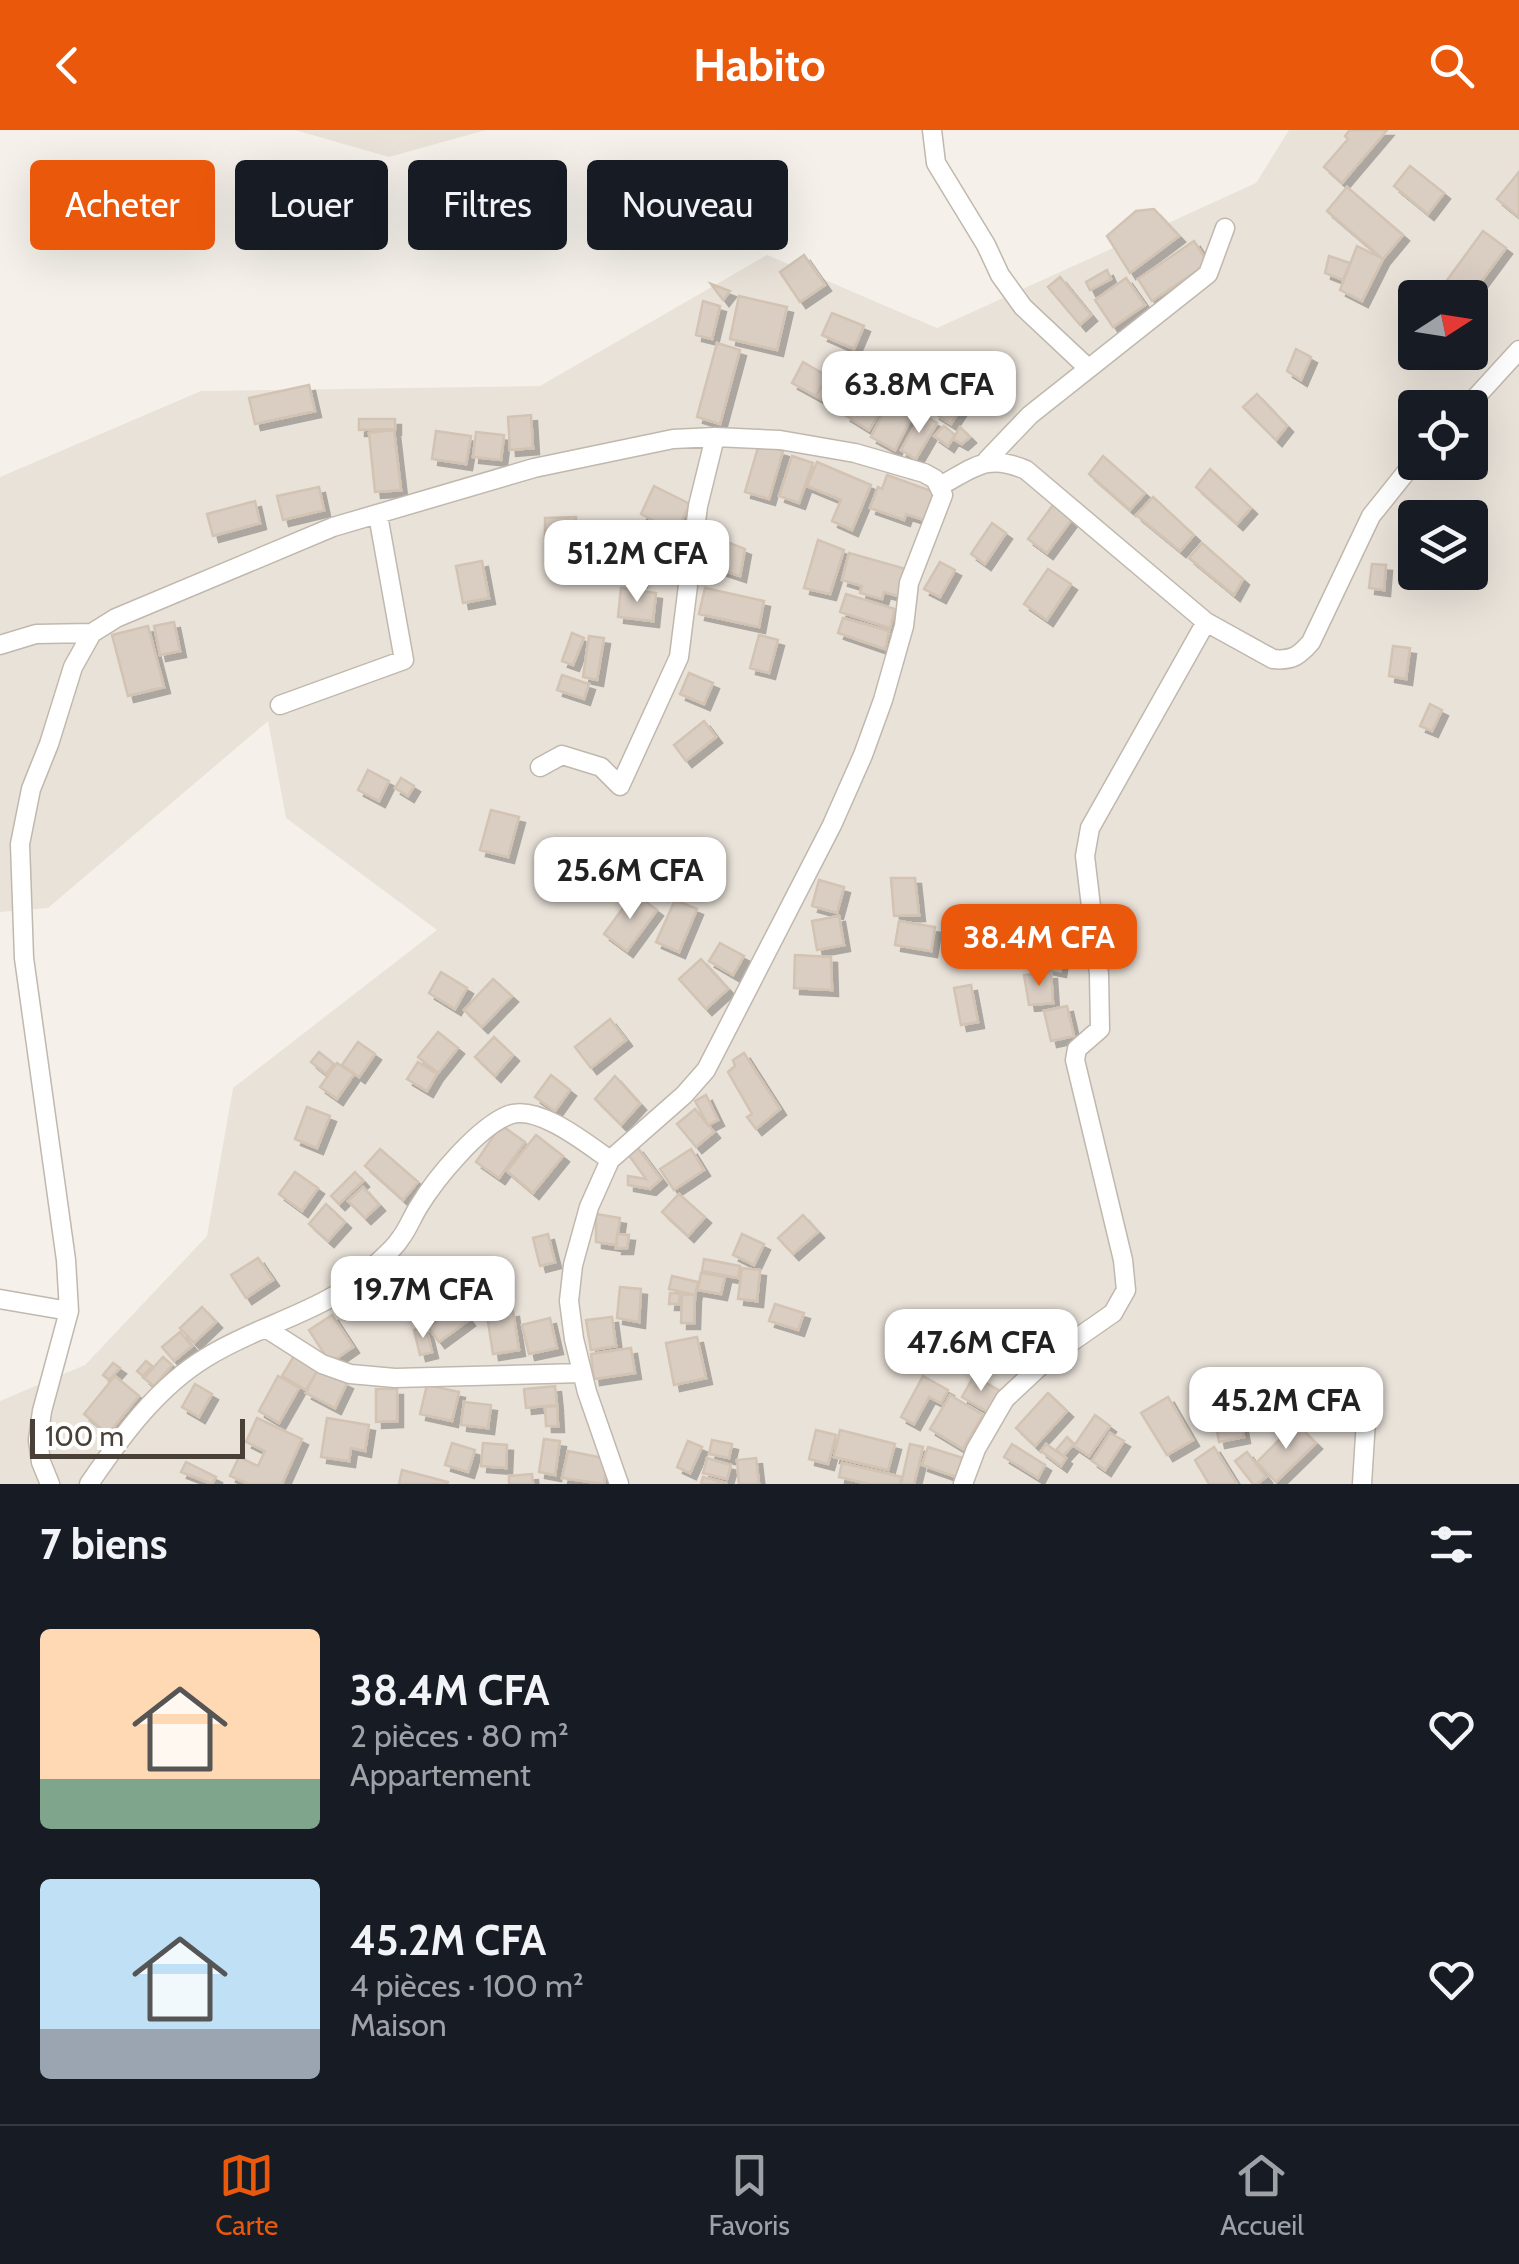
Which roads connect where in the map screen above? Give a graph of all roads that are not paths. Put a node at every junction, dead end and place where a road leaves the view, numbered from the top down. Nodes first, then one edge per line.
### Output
1 (932, 130) edge
2 (1225, 228) dead end
3 (1519, 350) edge
4 (1088, 368) junction
5 (1482, 390) edge
6 (716, 437) junction
7 (987, 460) junction
8 (1400, 480) edge
9 (940, 486) junction
10 (378, 515) junction
11 (1206, 622) junction
12 (92, 633) junction
13 (0, 645) edge
14 (280, 705) dead end
15 (540, 767) dead end
16 (610, 1160) junction
17 (0, 1299) edge
18 (69, 1311) junction
19 (267, 1329) junction
20 (582, 1374) junction
21 (1366, 1420) dead end
22 (50, 1484) edge
23 (89, 1484) edge
24 (618, 1484) edge
25 (963, 1484) edge
26 (1362, 1484) edge

1 - 4 street
2 - 4 street
3 - 5 street
4 - 7 street
6 - 9 street
6 - 10 street
6 - 15 street
7 - 9 street
7 - 11 street
8 - 11 street
9 - 16 street
10 - 12 street
10 - 14 street
11 - 25 street
12 - 13 street
12 - 18 street
16 - 19 street
16 - 20 street
17 - 18 street
18 - 22 street
19 - 20 street
19 - 23 street
20 - 24 street
21 - 26 street

